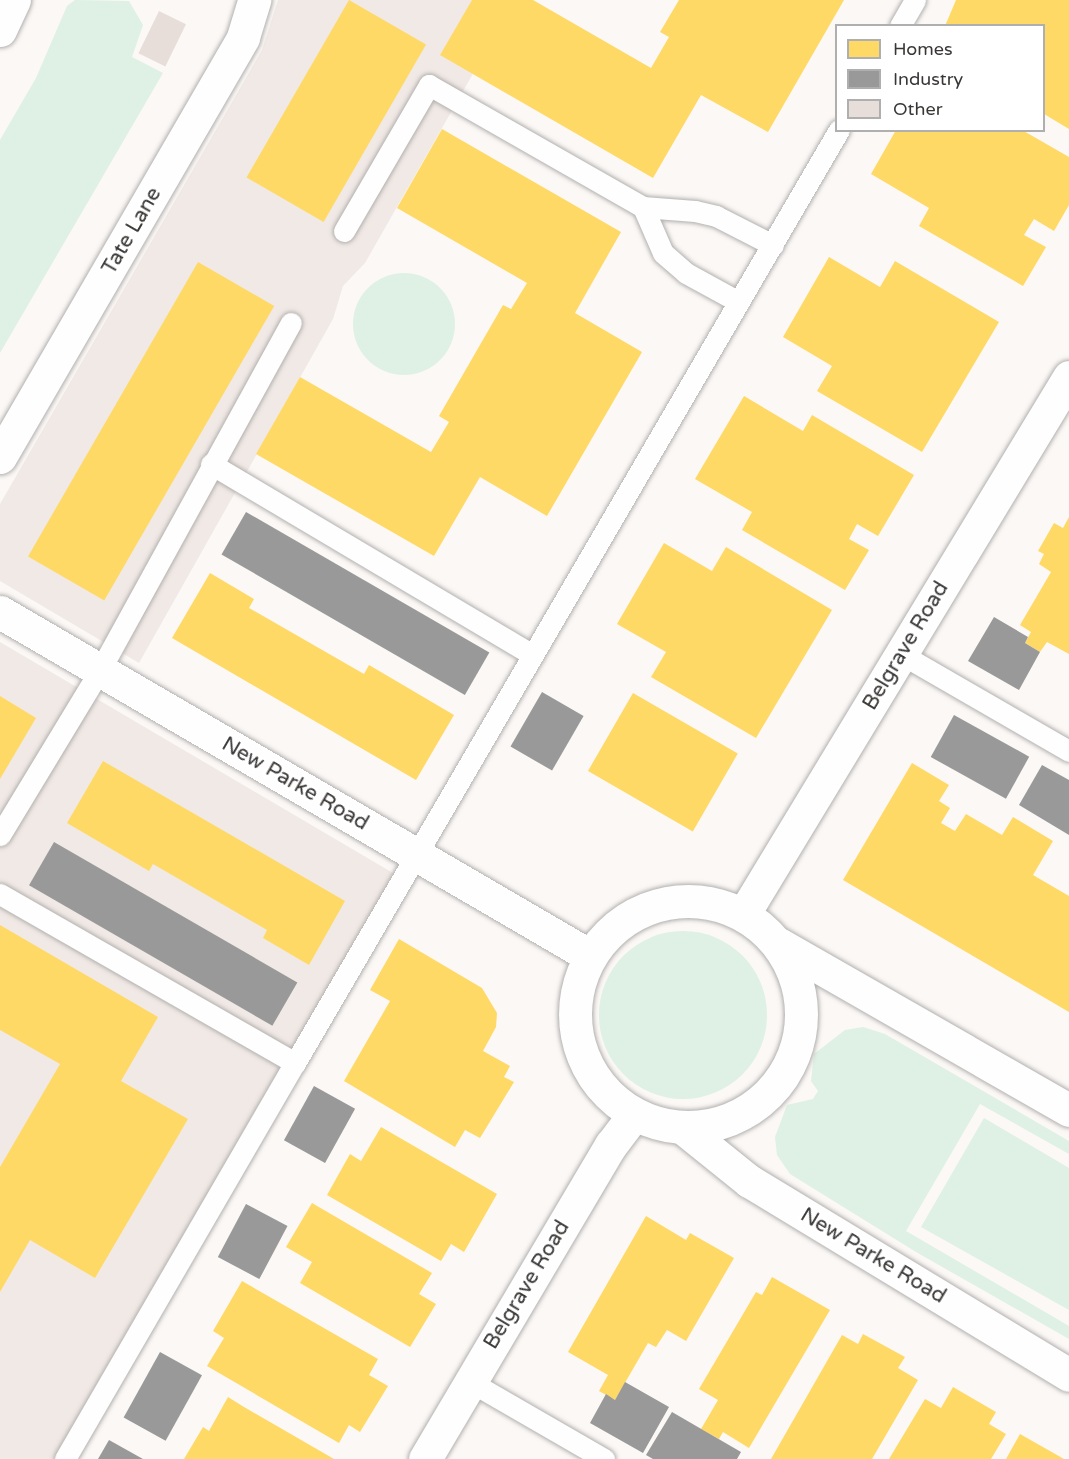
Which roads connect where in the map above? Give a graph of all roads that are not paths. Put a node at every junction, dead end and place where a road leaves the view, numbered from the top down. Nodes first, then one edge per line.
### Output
1 (14, 0) edge
2 (254, 0) edge
3 (915, 0) edge
4 (901, 24) edge
5 (0, 30) edge
6 (838, 132) edge
7 (643, 207) junction
8 (344, 231) dead end
9 (773, 245) junction
10 (739, 302) junction
11 (291, 323) dead end
12 (1067, 387) edge
13 (0, 457) edge
14 (211, 464) junction
15 (0, 612) edge
16 (901, 654) junction
17 (533, 655) junction
18 (100, 670) junction
19 (1069, 751) edge
20 (0, 835) edge
21 (415, 855) junction
22 (0, 894) edge
23 (743, 915) junction
24 (777, 943) junction
25 (590, 956) junction
26 (296, 1063) junction
27 (1069, 1110) edge
28 (634, 1115) junction
29 (683, 1128) junction
30 (1069, 1375) edge
31 (469, 1381) junction
32 (65, 1459) edge
33 (425, 1459) edge
34 (604, 1459) edge

1 - 5 street
2 - 13 street, Tate Lane
3 - 4 lane
6 - 9 lane
7 - 8 lane
7 - 9 lane
7 - 10 lane
9 - 10 lane
10 - 17 lane
11 - 14 lane
12 - 16 street, Belgrave Road
14 - 17 lane
14 - 18 lane
15 - 18 street, New Parke Road
16 - 19 lane
16 - 23 street, Belgrave Road
17 - 21 lane
18 - 20 lane
18 - 21 street, New Parke Road
21 - 25 street, New Parke Road
21 - 26 lane
22 - 26 lane
23 - 24 street
23 - 25 street
24 - 27 street
24 - 29 street
25 - 28 street
26 - 32 lane
28 - 29 street
28 - 31 street, Belgrave Road
29 - 30 street, New Parke Road
31 - 33 street, Belgrave Road
31 - 34 lane

